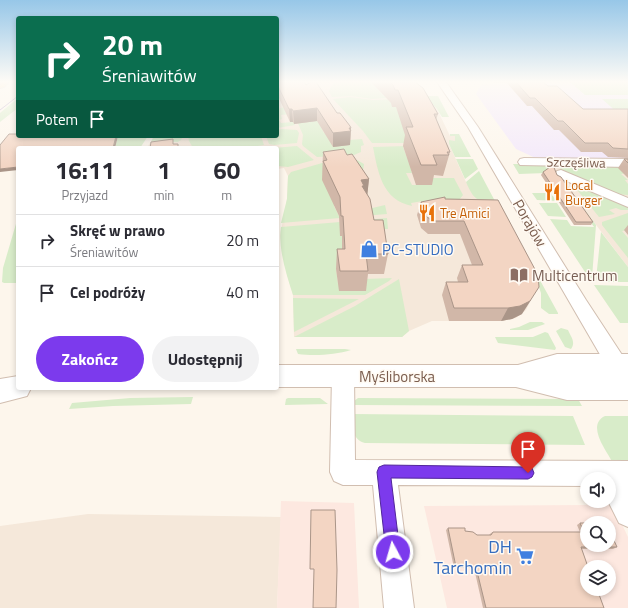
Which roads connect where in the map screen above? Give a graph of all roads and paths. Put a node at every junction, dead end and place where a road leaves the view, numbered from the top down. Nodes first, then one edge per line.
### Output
1 (463, 110) edge
2 (524, 162) dead end
3 (628, 163) edge
4 (561, 174) dead end
5 (628, 203) edge
6 (624, 371) edge
7 (279, 376) edge
8 (343, 376) junction
9 (518, 376) junction
10 (16, 388) edge
11 (628, 388) edge
12 (0, 391) edge
13 (384, 472) junction
14 (618, 474) edge
15 (628, 514) edge
16 (399, 608) edge

1 - 6 street, Porajów
2 - 3 street, Szczęśliwa
4 - 5 street
6 - 9 street, Myśliborska
7 - 8 street, Myśliborska
8 - 9 street, Myśliborska
8 - 13 street
9 - 11 street, Myśliborska
10 - 12 street
13 - 14 street
13 - 16 street
14 - 15 street

